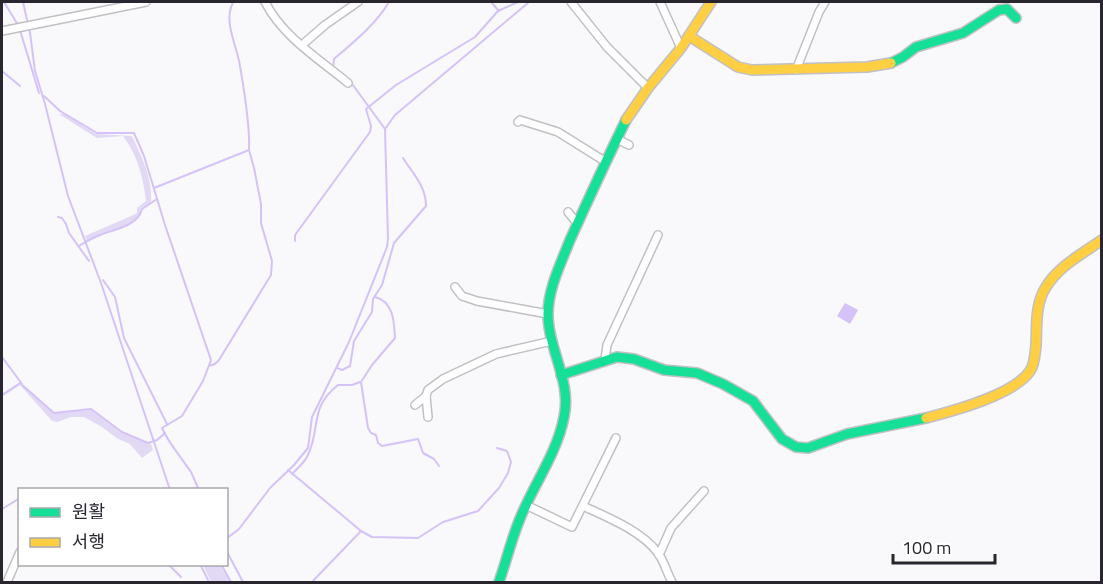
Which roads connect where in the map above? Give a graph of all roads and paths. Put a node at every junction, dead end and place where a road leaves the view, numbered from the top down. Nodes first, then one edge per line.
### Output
1 (146, 2) edge
2 (265, 2) edge
3 (358, 2) edge
4 (571, 2) edge
5 (660, 2) edge
6 (711, 2) edge
7 (825, 2) edge
8 (1016, 18) dead end
9 (2, 32) edge
10 (689, 36) junction
11 (302, 45) junction
12 (681, 48) junction
13 (796, 70) junction
14 (348, 83) dead end
15 (648, 88) junction
16 (518, 122) dead end
17 (617, 139) junction
18 (629, 145) dead end
19 (606, 162) junction
20 (568, 212) dead end
21 (577, 223) junction
22 (658, 235) dead end
23 (1101, 240) edge
24 (455, 287) dead end
25 (548, 314) junction
26 (552, 341) junction
27 (605, 359) junction
28 (561, 375) junction
29 (426, 396) junction
30 (415, 405) dead end
31 (428, 417) dead end
32 (616, 438) dead end
33 (704, 490) dead end
34 (526, 505) junction
35 (583, 506) junction
36 (659, 555) junction
37 (18, 557) edge
38 (7, 582) edge
39 (500, 582) edge
40 (672, 582) edge

1 - 9 street
2 - 11 street
3 - 11 street
4 - 15 street
5 - 12 street
6 - 10 street
7 - 13 street
8 - 13 street
10 - 12 street
10 - 13 street
11 - 14 street
12 - 15 street
15 - 17 street
16 - 19 street
17 - 18 street
17 - 19 street
19 - 21 street
20 - 21 street
21 - 25 street
22 - 27 street
23 - 27 street
24 - 25 street
25 - 26 street
26 - 28 street
26 - 29 street
27 - 28 street
28 - 34 street
29 - 30 street
29 - 31 street
32 - 35 street
33 - 36 street
34 - 35 street
34 - 39 street
35 - 36 street
36 - 40 street
37 - 38 street

